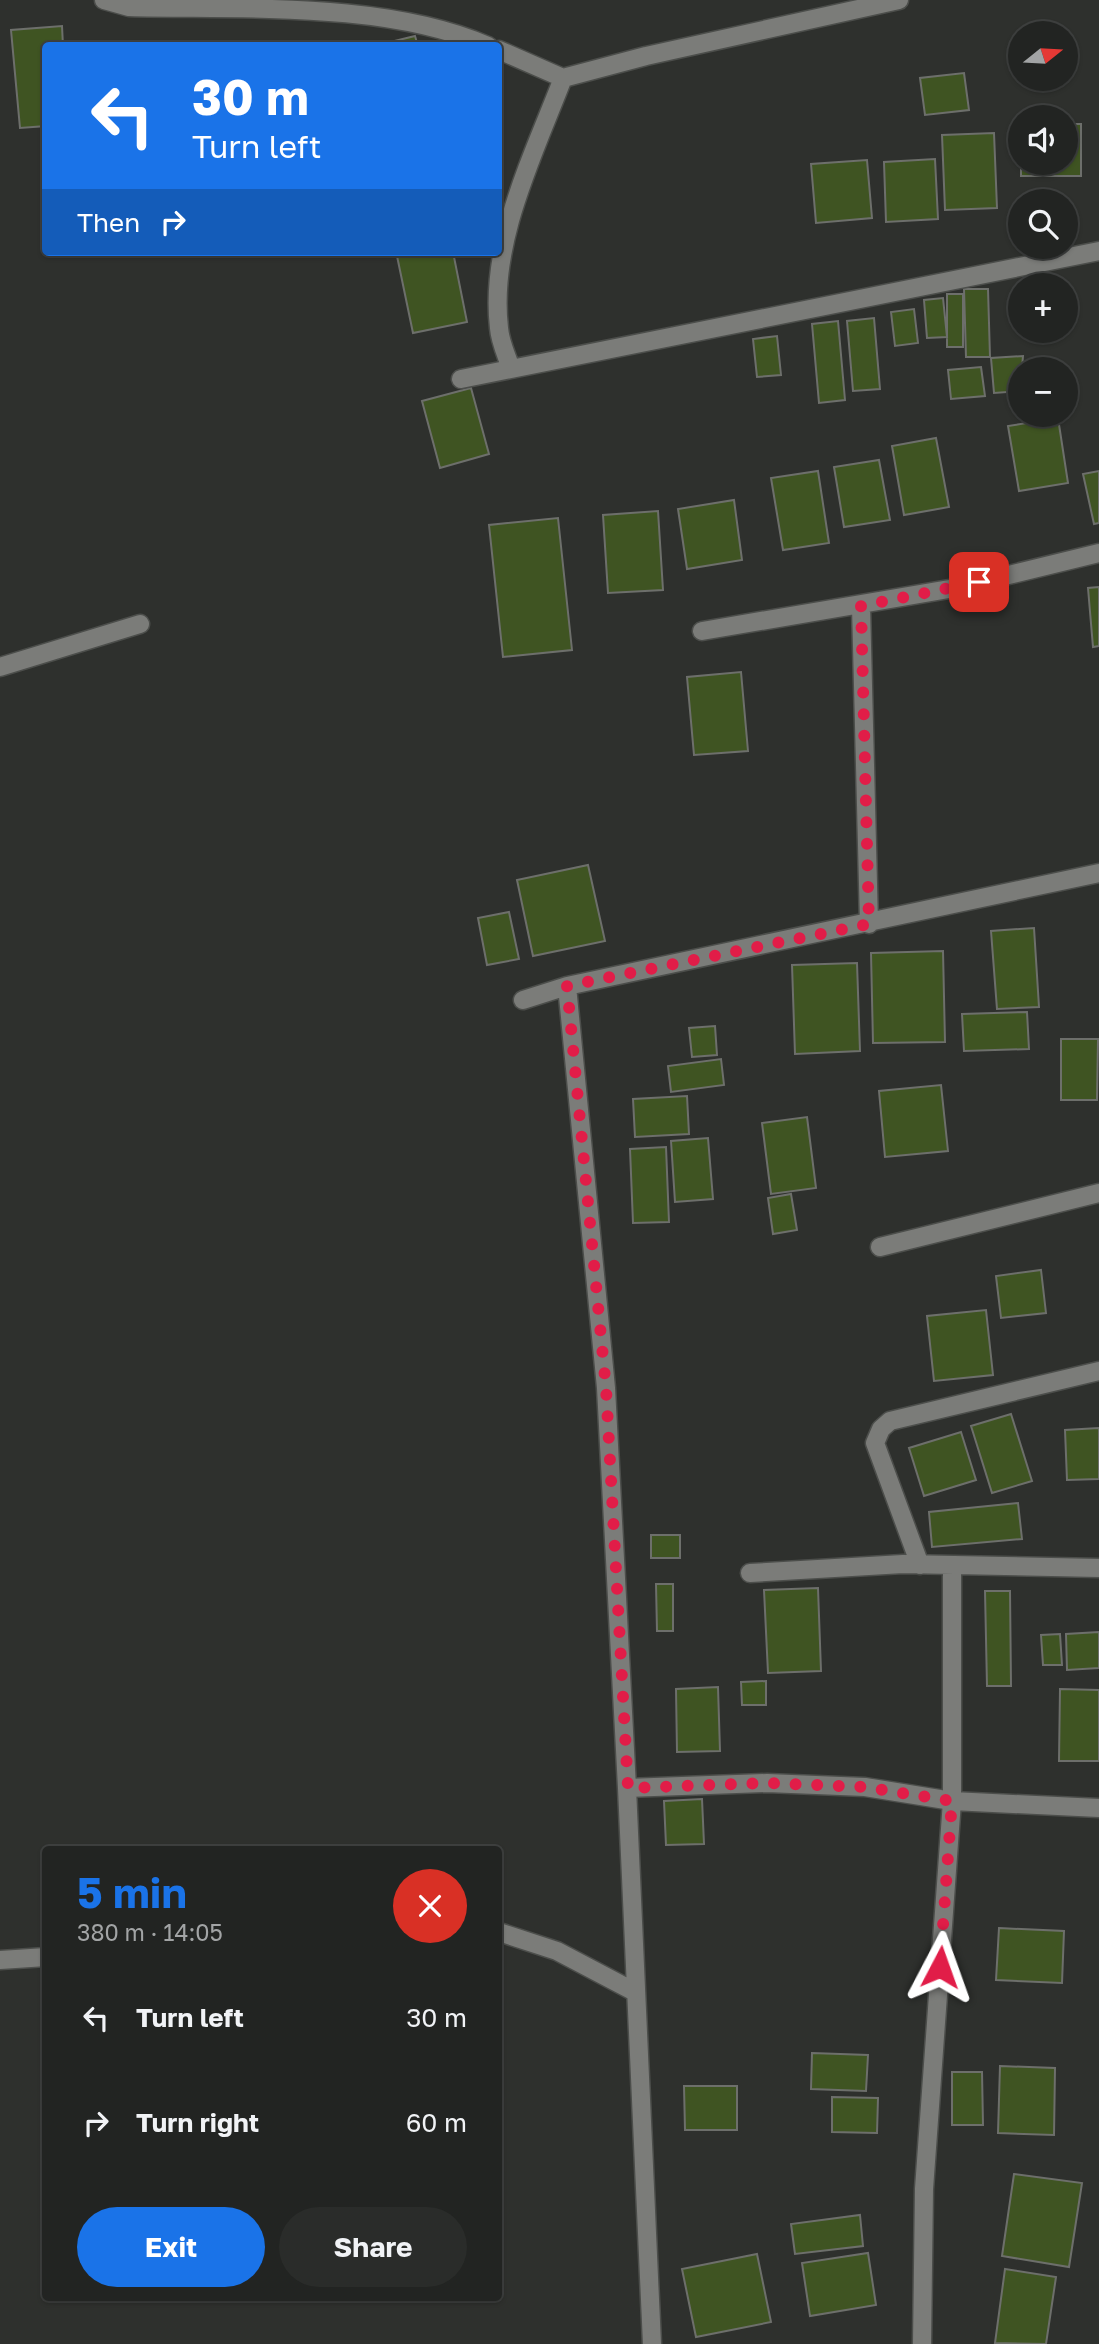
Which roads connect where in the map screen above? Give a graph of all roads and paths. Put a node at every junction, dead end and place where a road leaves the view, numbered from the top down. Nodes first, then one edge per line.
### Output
1 (104, 0) edge
2 (899, 0) edge
3 (479, 42) edge
4 (502, 51) edge
5 (562, 78) junction
6 (1099, 251) edge
7 (502, 254) edge
8 (501, 256) edge
9 (511, 369) junction
10 (460, 379) dead end
11 (1099, 553) edge
12 (861, 606) junction
13 (140, 624) dead end
14 (702, 631) dead end
15 (0, 667) edge
16 (1099, 873) edge
17 (869, 924) junction
18 (567, 986) junction
19 (523, 1000) dead end
20 (1099, 1193) edge
21 (880, 1247) dead end
22 (1099, 1371) edge
23 (920, 1565) junction
24 (952, 1565) junction
25 (1099, 1568) edge
26 (750, 1573) dead end
27 (628, 1788) junction
28 (952, 1801) junction
29 (1099, 1808) edge
30 (502, 1933) edge
31 (42, 1957) edge
32 (0, 1960) edge
33 (635, 1992) junction
34 (652, 2344) edge
35 (922, 2344) edge

1 - 3 street
2 - 5 street
4 - 5 street
5 - 7 street
6 - 9 street
8 - 9 street
9 - 10 street
11 - 12 street
12 - 14 street
12 - 17 street
13 - 15 street
16 - 17 street
17 - 18 street
18 - 19 street
18 - 27 street
20 - 21 street
22 - 23 street
23 - 24 street
23 - 26 street
24 - 25 street
24 - 28 street
27 - 28 street
27 - 33 street
28 - 29 street
28 - 35 street
30 - 33 street
31 - 32 street
33 - 34 street

